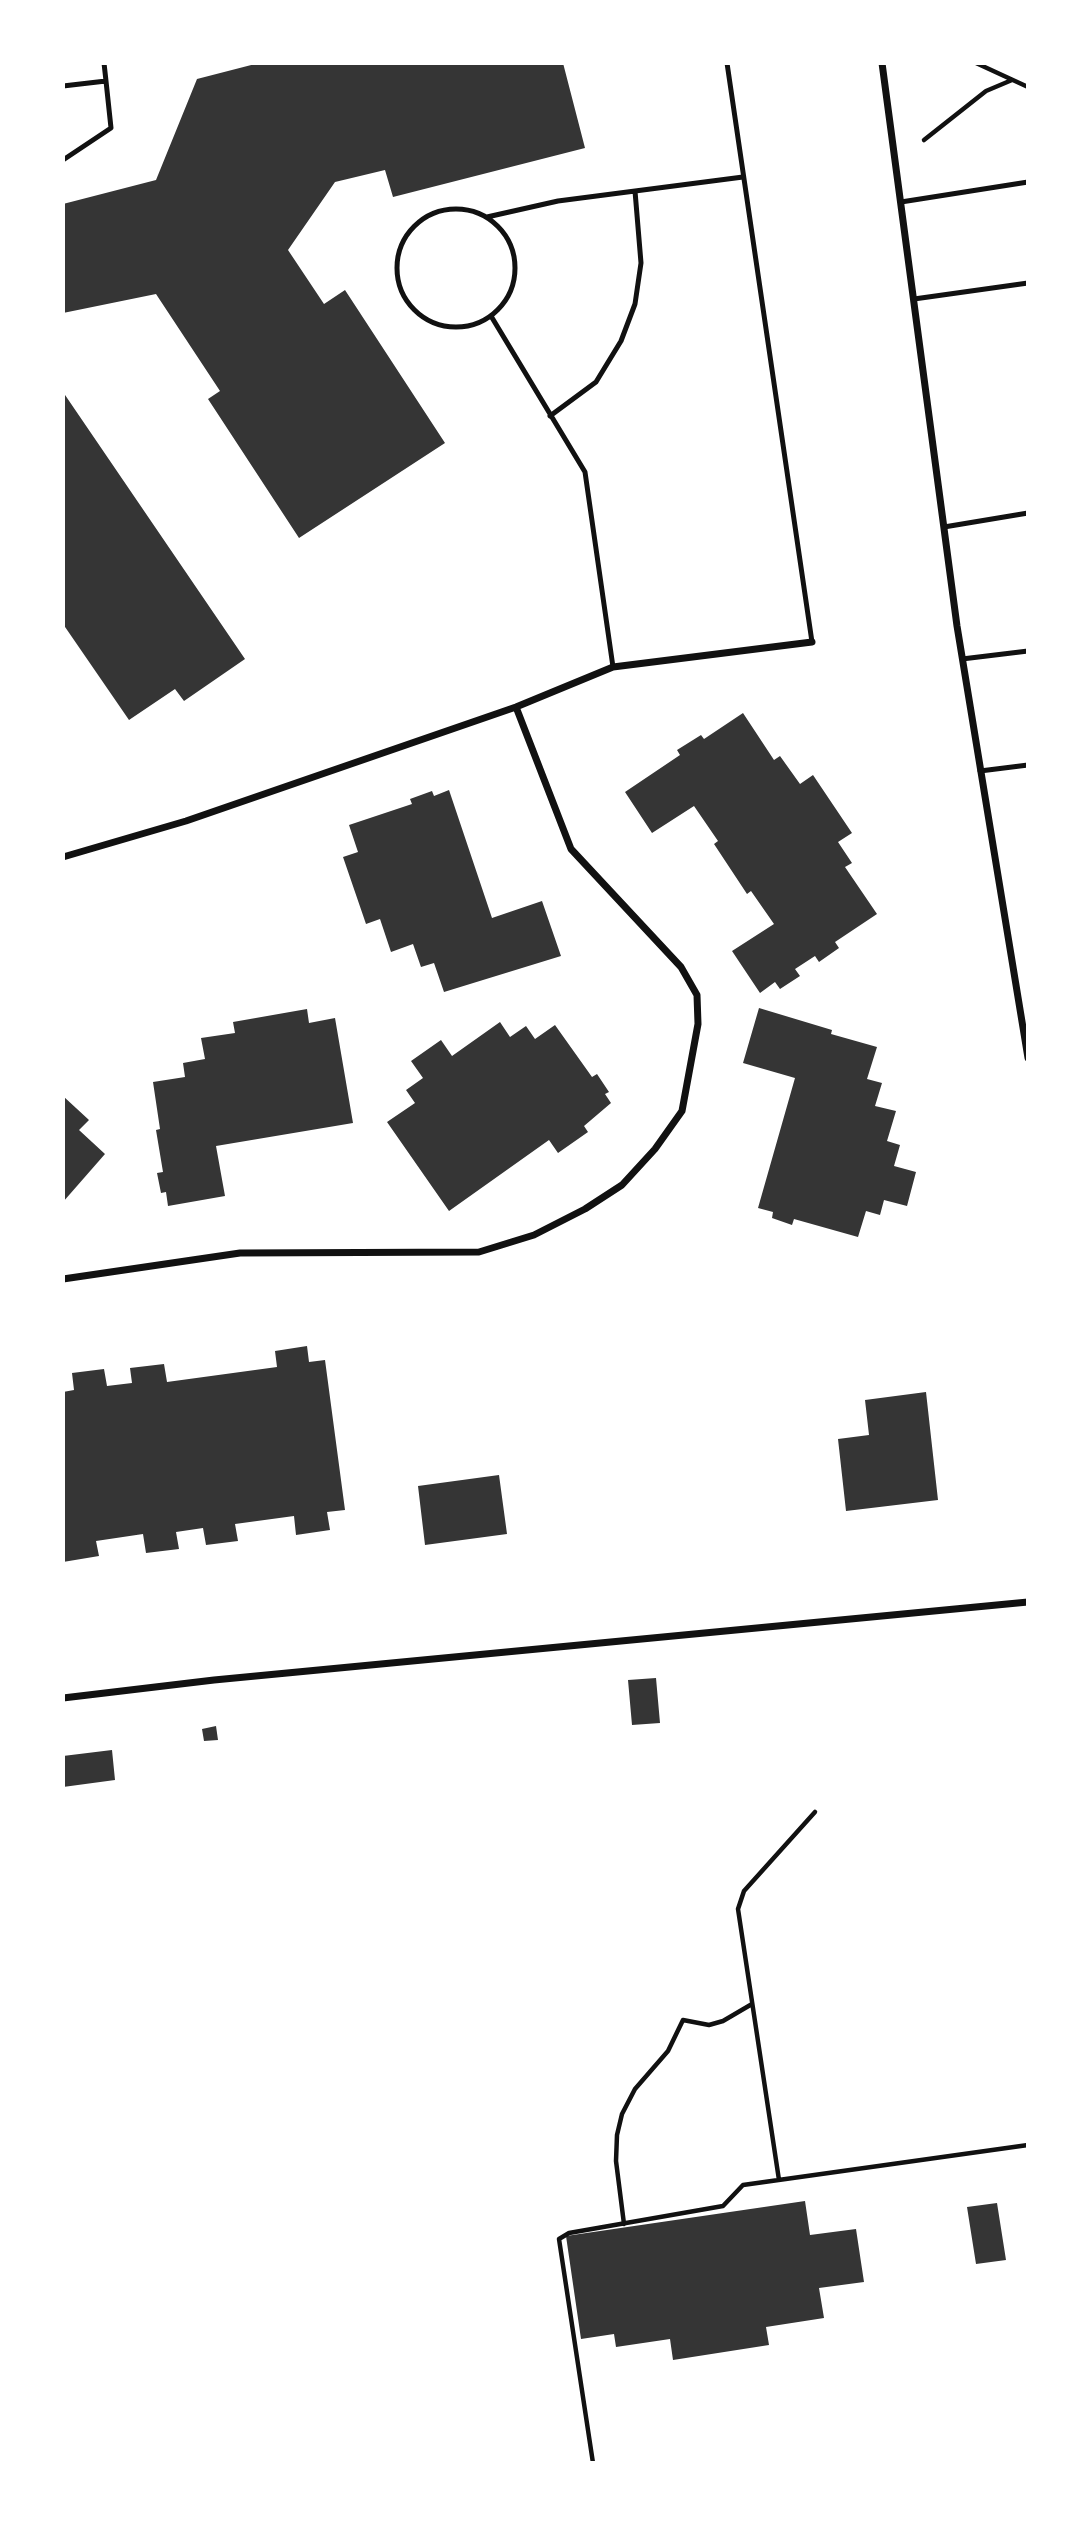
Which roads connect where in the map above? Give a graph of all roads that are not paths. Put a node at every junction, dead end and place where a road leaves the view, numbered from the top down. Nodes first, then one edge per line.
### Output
1 (104, 63) edge
2 (727, 63) edge
3 (882, 63) edge
4 (106, 81) junction
5 (63, 86) edge
6 (63, 160) edge
7 (743, 177) junction
8 (1028, 182) edge
9 (635, 191) junction
10 (901, 202) junction
11 (486, 217) junction
12 (1028, 283) edge
13 (914, 299) junction
14 (491, 316) junction
15 (551, 416) junction
16 (1028, 513) edge
17 (944, 527) junction
18 (812, 642) joint
19 (1028, 651) edge
20 (962, 659) junction
21 (612, 667) junction
22 (516, 707) junction
23 (1028, 765) edge
24 (980, 771) junction
25 (63, 857) edge
26 (1028, 1058) edge
27 (63, 1279) edge
28 (1028, 1602) edge
29 (63, 1698) edge

1 - 4 lane
2 - 7 lane
3 - 10 street
4 - 5 lane
4 - 6 lane
7 - 9 lane
7 - 18 lane
8 - 10 lane
9 - 11 lane
9 - 15 lane
10 - 13 street
11 - 14 lane
11 - 14 lane
12 - 13 lane
13 - 17 street
14 - 15 lane
15 - 21 lane
16 - 17 lane
17 - 20 street
18 - 21 street
19 - 20 lane
20 - 24 street
21 - 22 street
22 - 25 street
22 - 27 street
23 - 24 lane
24 - 26 street
28 - 29 street

